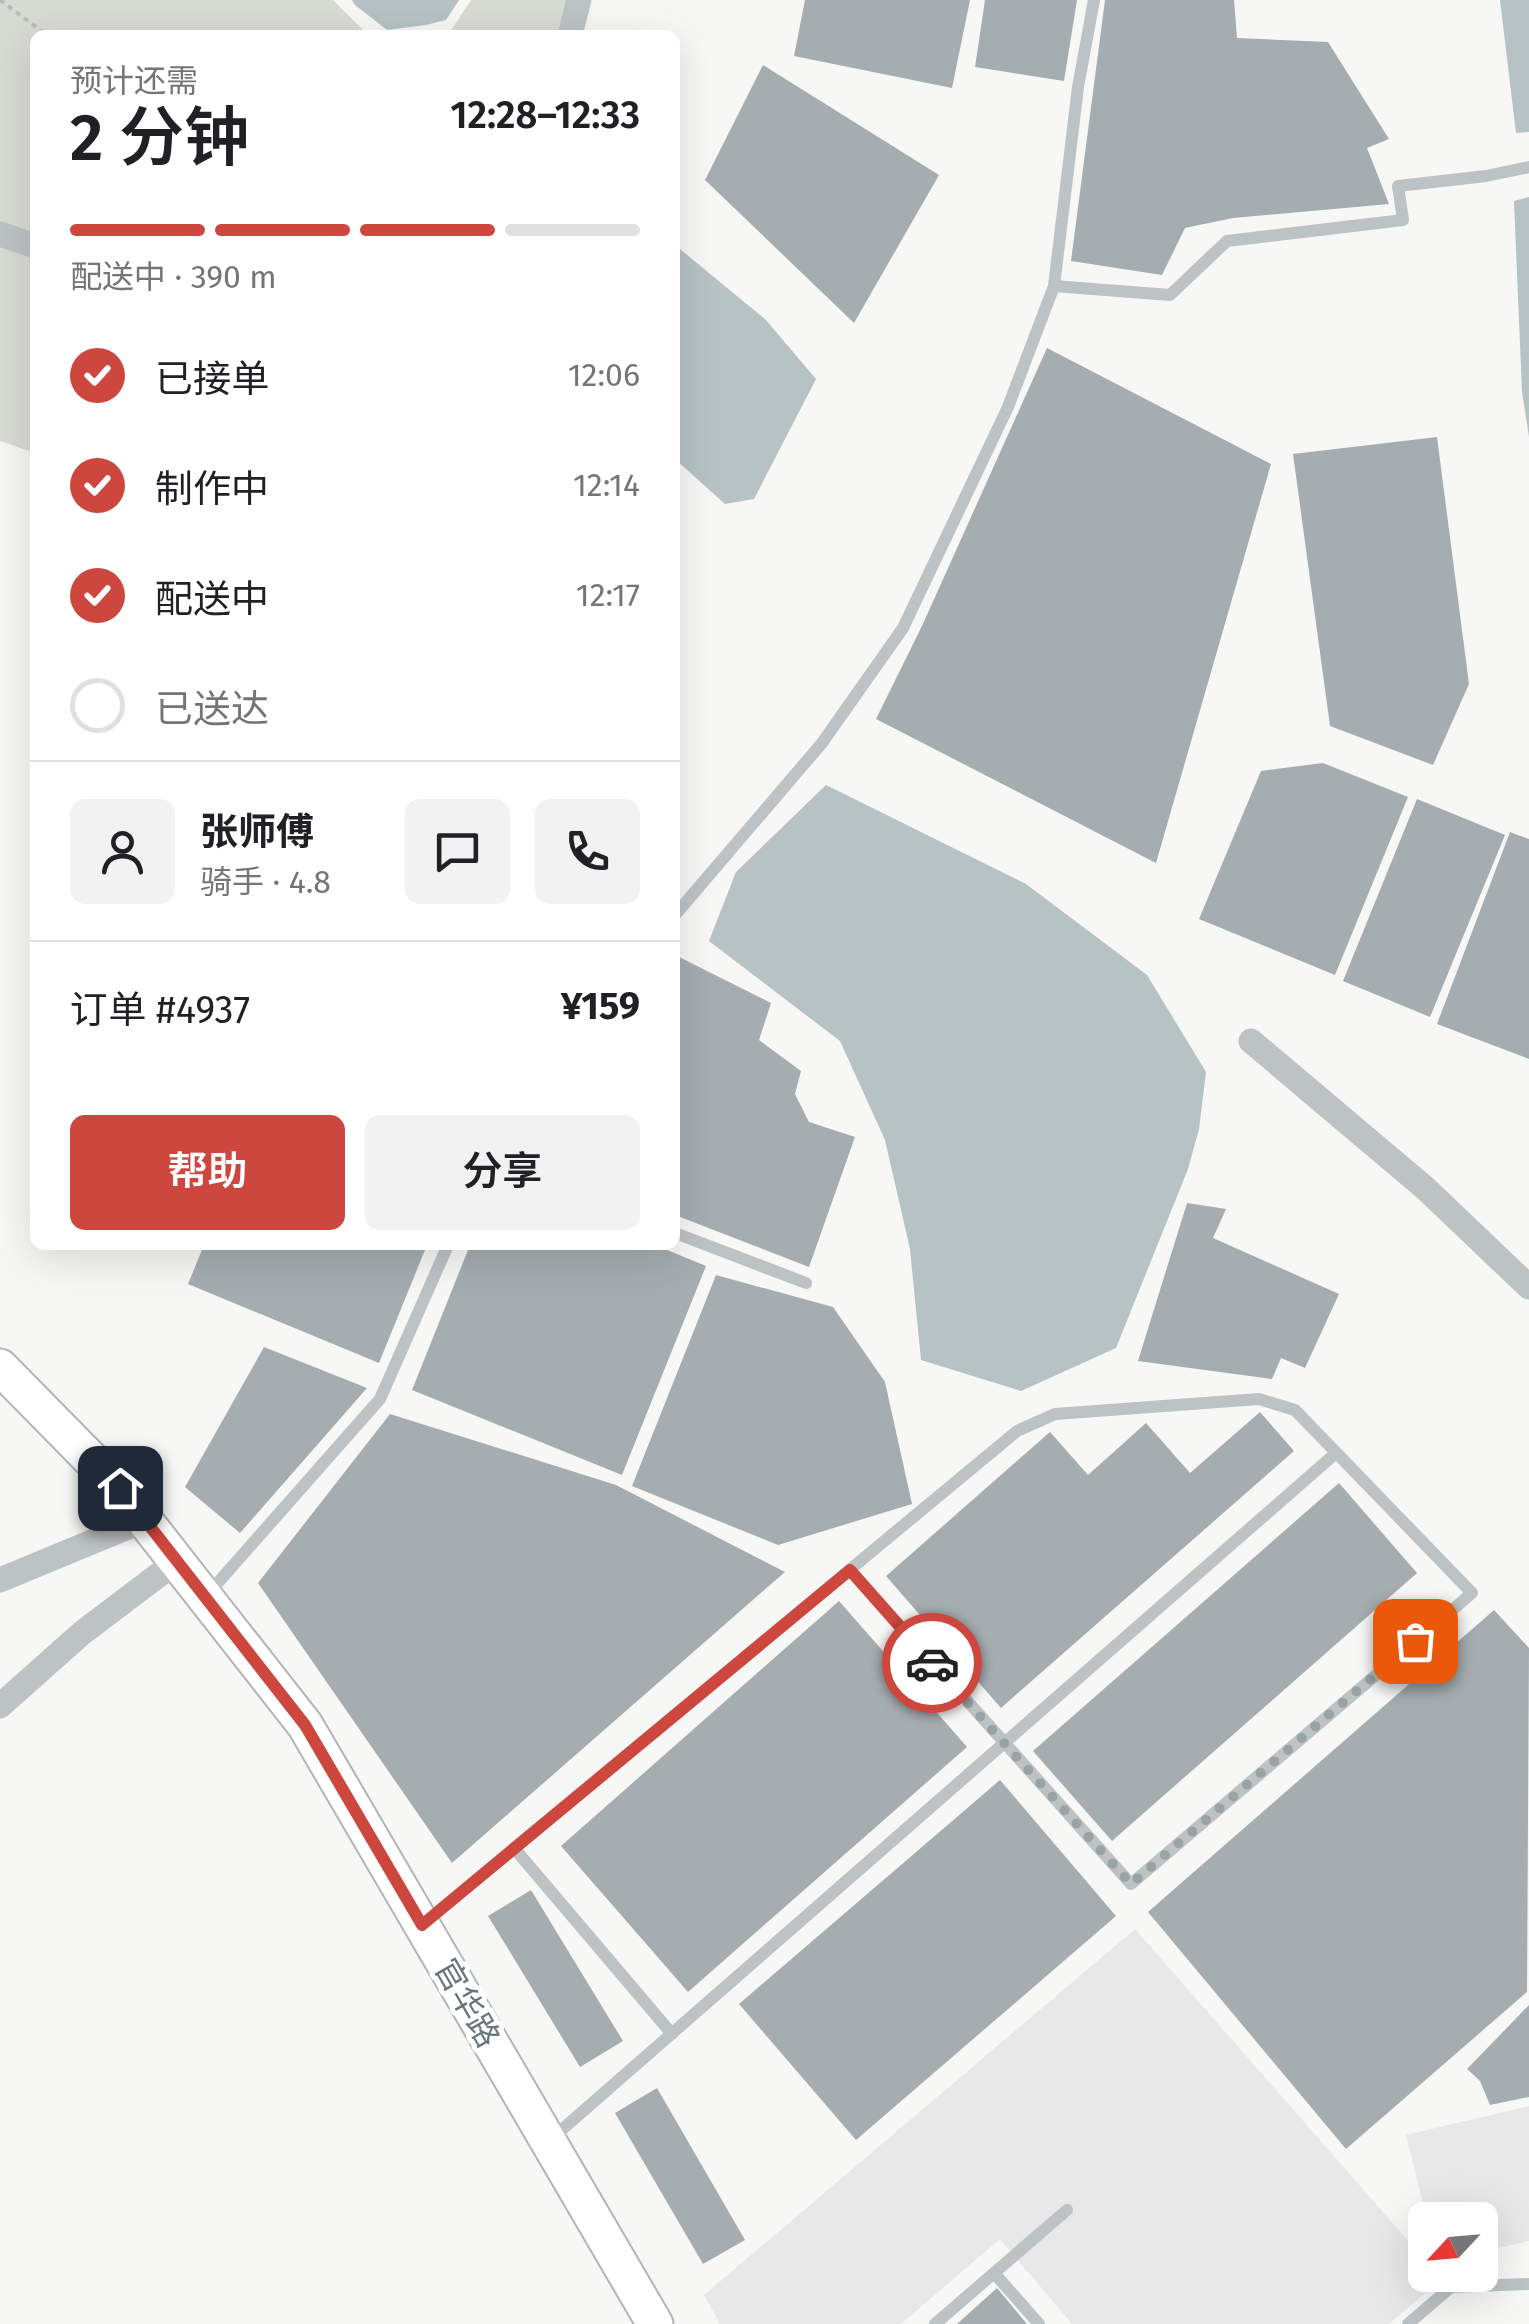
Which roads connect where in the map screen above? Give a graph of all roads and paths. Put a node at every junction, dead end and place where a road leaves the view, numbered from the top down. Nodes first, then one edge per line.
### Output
1 (0, 0) edge
2 (579, 0) edge
3 (1094, 0) edge
4 (40, 30) edge
5 (571, 30) edge
6 (1529, 167) edge
7 (0, 234) edge
8 (30, 244) edge
9 (1054, 286) junction
10 (680, 909) edge
11 (1251, 1041) dead end
12 (680, 1235) edge
13 (446, 1250) edge
14 (806, 1283) dead end
15 (1529, 1287) edge
16 (0, 1368) edge
17 (1336, 1452) junction
18 (145, 1520) junction
19 (177, 1560) junction
20 (850, 1570) junction
21 (0, 1580) edge
22 (205, 1597) junction
23 (0, 1706) edge
24 (1004, 1744) junction
25 (514, 1848) junction
26 (422, 1925) junction
27 (672, 2034) junction
28 (548, 2142) junction
29 (1067, 2210) dead end
30 (994, 2273) junction
31 (1529, 2284) edge
32 (655, 2324) edge
33 (935, 2324) edge
34 (1039, 2324) edge
35 (1408, 2324) edge

1 - 4 path
2 - 5 street
3 - 9 lane
6 - 9 lane
7 - 8 street
9 - 10 lane
11 - 15 street
12 - 14 lane
13 - 22 lane
16 - 18 main road, 官华路
17 - 20 lane
17 - 24 lane
17 - 24 lane
18 - 19 main road, 官华路
18 - 21 street
19 - 22 main road, 官华路
19 - 23 street
20 - 24 lane
20 - 25 lane
22 - 26 main road, 官华路
24 - 27 lane
25 - 26 lane
25 - 27 lane
26 - 28 main road, 官华路
27 - 28 lane
28 - 32 main road, 官华路
29 - 30 lane
30 - 33 lane
30 - 34 lane
31 - 35 lane

